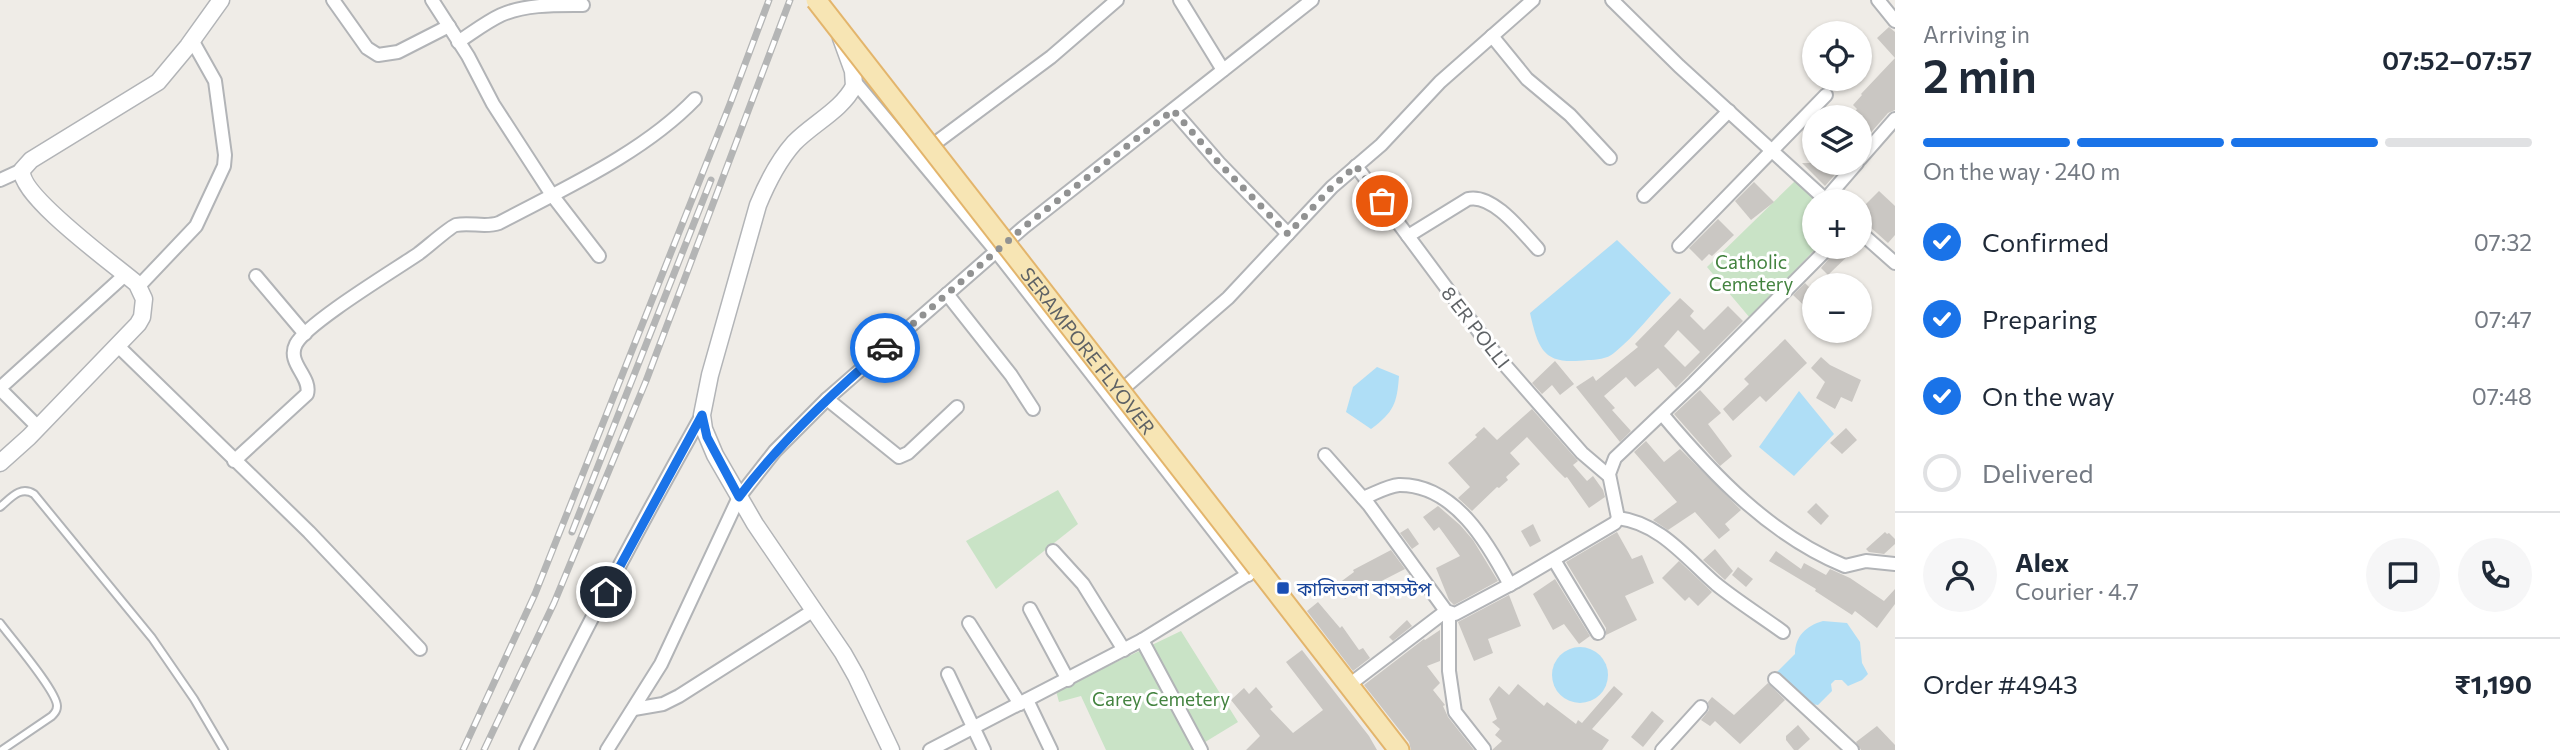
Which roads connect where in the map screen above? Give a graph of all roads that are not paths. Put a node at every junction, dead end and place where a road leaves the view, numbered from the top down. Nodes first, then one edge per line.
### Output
1 (221, 0) edge
2 (333, 0) edge
3 (432, 0) edge
4 (816, 0) edge
5 (827, 0) edge
6 (1116, 0) edge
7 (1180, 0) edge
8 (1311, 0) edge
9 (1533, 0) edge
10 (1612, 0) edge
11 (1878, 0) edge
12 (583, 5) dead end
13 (1895, 21) edge
14 (449, 26) junction
15 (1492, 36) junction
16 (192, 40) junction
17 (458, 42) junction
18 (1223, 70) junction
19 (855, 82) junction
20 (1826, 95) dead end
21 (695, 99) dead end
22 (1173, 110) junction
23 (1729, 111) junction
24 (1895, 119) edge
25 (1872, 146) edge
26 (1772, 151) junction
27 (917, 157) junction
28 (1610, 158) dead end
29 (1356, 166) junction
30 (22, 170) junction
31 (1847, 175) edge
32 (0, 180) edge
33 (1814, 189) edge
34 (1835, 189) edge
35 (552, 195) junction
36 (1644, 196) dead end
37 (1288, 234) junction
38 (1408, 236) junction
39 (1872, 243) edge
40 (1679, 246) dead end
41 (1538, 250) dead end
42 (996, 251) junction
43 (599, 256) dead end
44 (1817, 259) edge
45 (1895, 263) edge
46 (126, 275) junction
47 (256, 276) dead end
48 (139, 286) junction
49 (947, 294) junction
50 (305, 334) junction
51 (118, 345) junction
52 (0, 388) edge
53 (827, 399) junction
54 (1111, 399) junction
55 (957, 407) dead end
56 (1033, 409) dead end
57 (1662, 414) junction
58 (702, 415) junction
59 (37, 426) junction
60 (1325, 455) dead end
61 (234, 461) junction
62 (0, 463) edge
63 (1609, 476) junction
64 (739, 497) junction
65 (1363, 498) junction
66 (0, 507) edge
67 (1618, 518) junction
68 (1053, 551) dead end
69 (1554, 560) junction
70 (1895, 564) edge
71 (1253, 572) junction
72 (1510, 585) junction
73 (1030, 609) dead end
74 (814, 610) junction
75 (1448, 612) junction
76 (969, 622) dead end
77 (0, 623) edge
78 (1783, 632) dead end
79 (1598, 633) dead end
80 (1142, 640) junction
81 (420, 649) dead end
82 (1124, 650) junction
83 (948, 674) dead end
84 (1775, 679) dead end
85 (1068, 680) junction
86 (1349, 684) junction
87 (1023, 702) junction
88 (1701, 707) dead end
89 (634, 709) junction
90 (973, 728) junction
91 (612, 748) edge
92 (1484, 749) edge
93 (2, 750) edge
94 (224, 750) edge
95 (526, 750) edge
96 (891, 750) edge
97 (930, 750) edge
98 (984, 750) edge
99 (1051, 750) edge
100 (1201, 750) edge
101 (1399, 750) edge
102 (1662, 750) edge
103 (1852, 750) edge

1 - 16 street
2 - 14 street
3 - 14 street
4 - 71 main road, SERAMPORE FLYOVER, bridge
5 - 19 street
6 - 27 street
7 - 18 street
8 - 18 street
9 - 15 street
10 - 23 street
11 - 13 street
12 - 17 street
14 - 17 street
15 - 28 street
15 - 29 street
16 - 30 street
16 - 48 street
17 - 35 street
18 - 22 street
19 - 27 street
19 - 58 street
20 - 26 street
21 - 35 street
22 - 37 street
22 - 42 street
23 - 26 street
23 - 36 street
24 - 25 street
26 - 33 street
26 - 40 street
27 - 42 street
29 - 37 street
29 - 38 street, 8 ER POLLI
30 - 32 street
30 - 46 street
31 - 34 street
35 - 43 street
35 - 50 street
37 - 54 street
38 - 41 street
38 - 63 street, 8 ER POLLI
39 - 45 street
42 - 49 street
42 - 54 street
44 - 57 street
46 - 48 street
46 - 52 street
47 - 50 street
48 - 51 street
49 - 53 street
49 - 56 street
50 - 61 street
51 - 59 street
51 - 61 street
52 - 59 street
53 - 55 street
53 - 64 street
54 - 71 street
57 - 63 street
57 - 70 street
58 - 64 street
58 - 95 street
59 - 62 street
60 - 65 street
61 - 81 street
63 - 67 street
64 - 74 street
64 - 89 street
65 - 72 street
65 - 75 street
66 - 94 lane
67 - 69 street
67 - 78 street
68 - 82 street
69 - 72 street
69 - 79 street
71 - 80 street
71 - 86 main road, SERAMPORE FLYOVER
72 - 75 street
73 - 85 street
74 - 89 street
74 - 96 street
75 - 86 street
75 - 92 street
76 - 87 street
77 - 93 lane
80 - 82 street
80 - 100 street
82 - 85 street
83 - 90 street
84 - 103 street
85 - 87 street
86 - 101 main road, SERAMPORE FLYOVER
87 - 90 street
87 - 99 street
88 - 102 street
89 - 91 street
90 - 97 street
90 - 98 street

